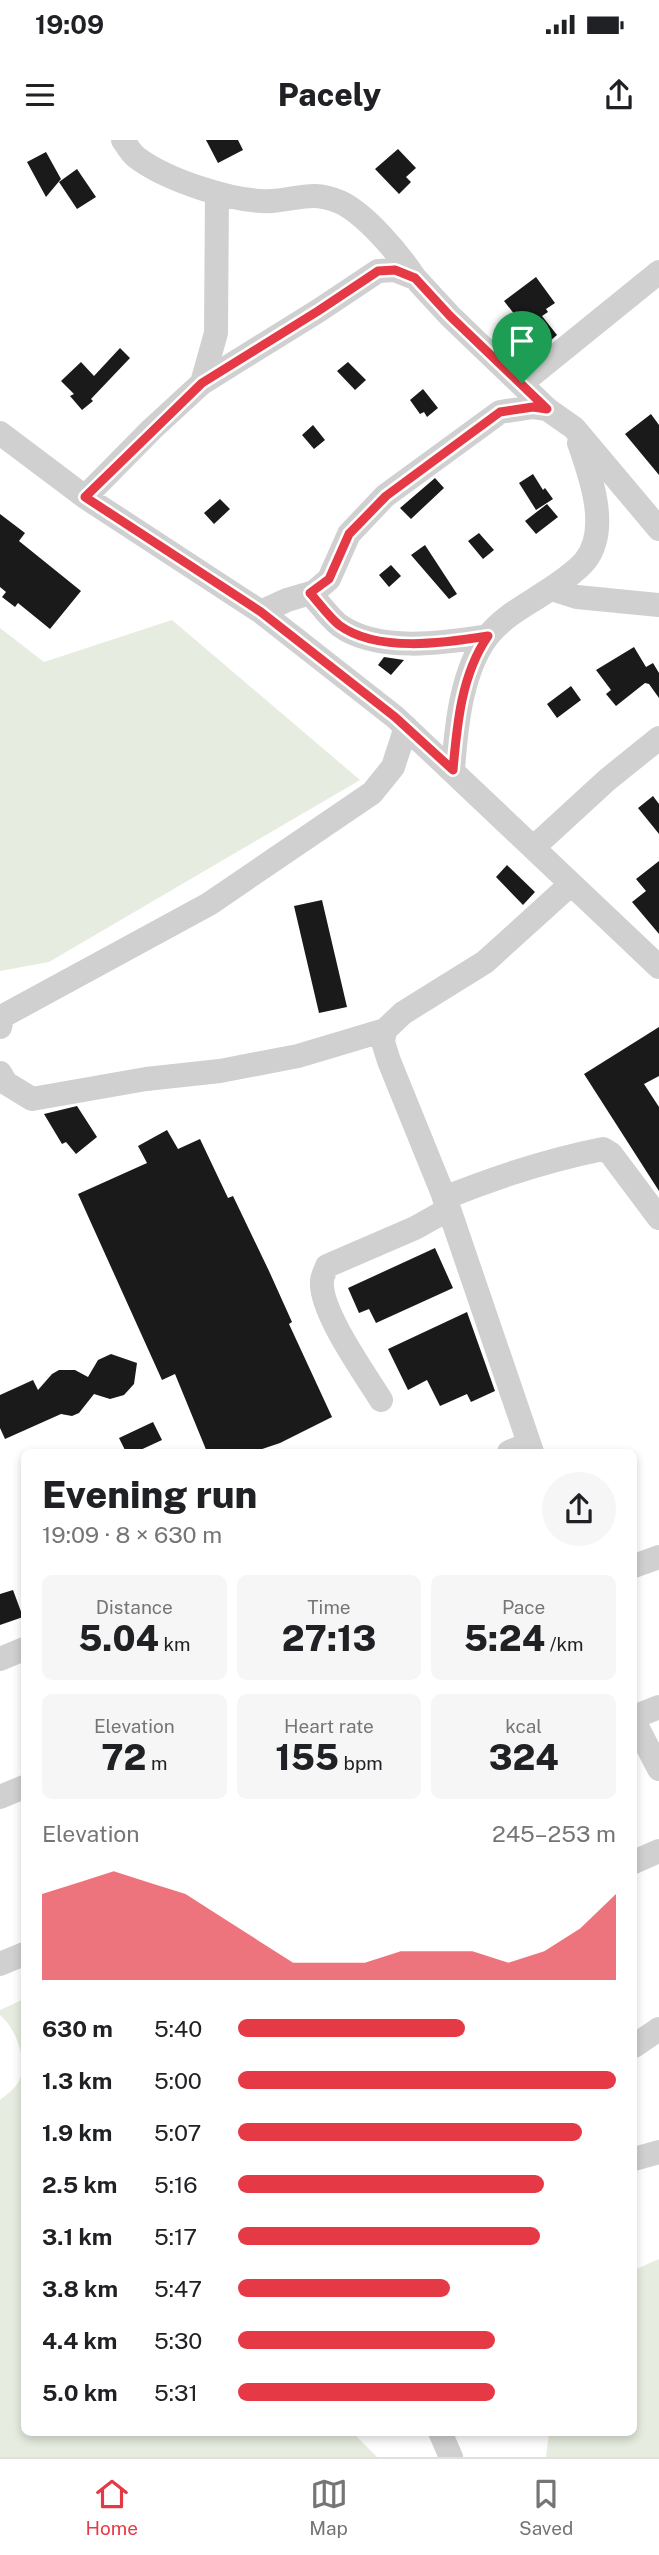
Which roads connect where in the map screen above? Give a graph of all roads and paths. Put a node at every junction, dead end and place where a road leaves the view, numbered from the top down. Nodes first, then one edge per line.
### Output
1 (123, 140) edge
2 (217, 193) junction
3 (659, 272) edge
4 (415, 278) junction
5 (202, 383) junction
6 (522, 383) junction
7 (547, 409) junction
8 (574, 428) junction
9 (0, 433) edge
10 (85, 497) junction
11 (659, 529) edge
12 (552, 589) junction
13 (310, 593) junction
14 (659, 605) edge
15 (261, 612) junction
16 (488, 636) junction
17 (406, 727) junction
18 (659, 738) edge
19 (453, 770) junction
20 (534, 847) junction
21 (571, 884) junction
22 (659, 967) edge
23 (0, 1027) edge
24 (384, 1030) junction
25 (0, 1073) edge
26 (447, 1203) junction
27 (659, 1218) edge
28 (381, 1400) dead end
29 (523, 1449) edge
30 (659, 1557) edge
31 (637, 1565) edge
32 (21, 1650) edge
33 (0, 1659) edge
34 (659, 1707) edge
35 (637, 1718) edge
36 (637, 1725) edge
37 (659, 1769) edge
38 (21, 1788) edge
39 (0, 1797) edge
40 (659, 1851) edge
41 (637, 1861) edge
42 (21, 1955) edge
43 (0, 1964) edge
44 (659, 2029) edge
45 (637, 2044) edge
46 (659, 2152) edge
47 (637, 2158) edge
48 (442, 2436) edge
49 (451, 2457) edge

1 - 2 street
2 - 4 street
2 - 5 street
3 - 6 street
4 - 5 street
4 - 6 street
5 - 10 street
6 - 7 street
7 - 8 street
7 - 13 street
8 - 11 street
8 - 12 street
9 - 10 street
10 - 15 street
12 - 14 street
12 - 16 street
13 - 15 street
13 - 16 street
15 - 17 street
16 - 19 street
17 - 19 street
17 - 23 street
18 - 20 street
19 - 20 street
20 - 21 street
21 - 22 street
21 - 24 street
24 - 25 street
24 - 26 street
26 - 27 street
26 - 28 street
26 - 29 street
30 - 31 street
32 - 33 street
34 - 35 street
36 - 37 street
38 - 39 street
40 - 41 street
42 - 43 street
44 - 45 street
46 - 47 street
48 - 49 street

